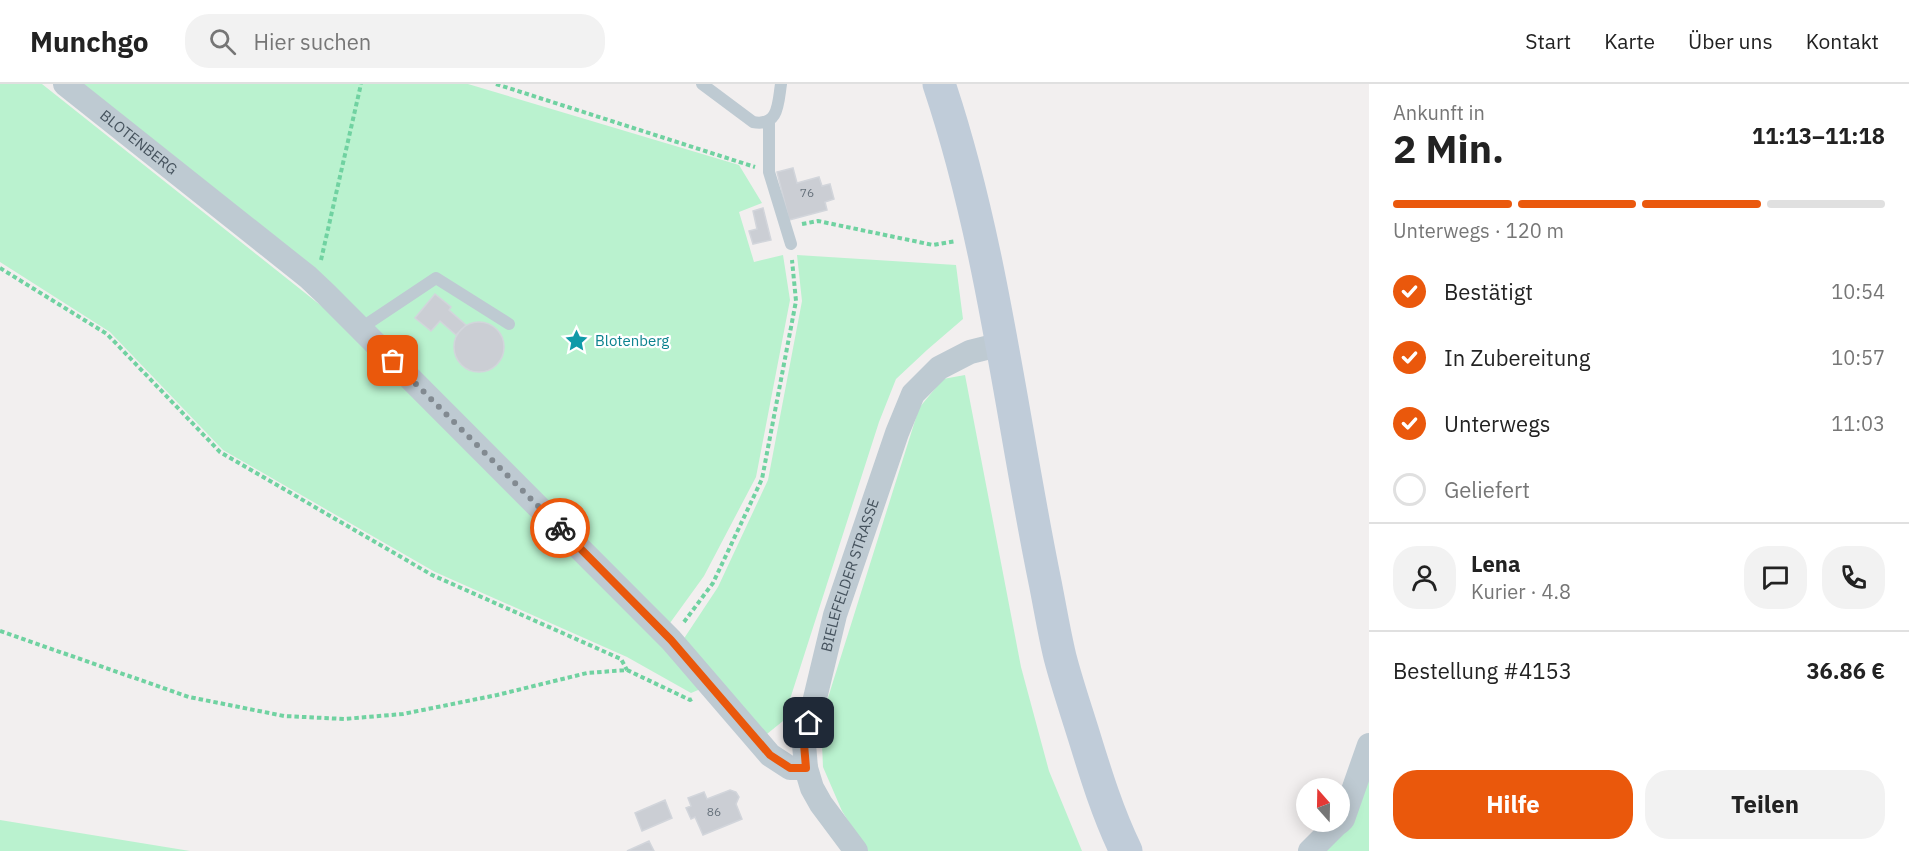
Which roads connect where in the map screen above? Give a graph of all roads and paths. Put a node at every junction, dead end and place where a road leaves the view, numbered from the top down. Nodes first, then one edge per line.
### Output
1 (65, 84) edge
2 (361, 84) edge
3 (496, 84) edge
4 (702, 84) edge
5 (781, 84) edge
6 (939, 84) edge
7 (769, 121) junction
8 (769, 172) junction
9 (786, 227) junction
10 (980, 236) junction
11 (791, 244) joint
12 (0, 268) edge
13 (308, 277) junction
14 (509, 324) dead end
15 (361, 328) junction
16 (1002, 344) junction
17 (0, 631) edge
18 (671, 640) junction
19 (627, 670) junction
20 (720, 695) junction
21 (1369, 745) edge
22 (806, 768) junction
23 (1350, 799) edge
24 (1329, 832) edge
25 (855, 851) edge
26 (1126, 851) edge
27 (1310, 851) edge

1 - 13 street, BLOTENBERG
2 - 13 path
3 - 8 path
4 - 7 lane
5 - 7 lane
6 - 10 main road
7 - 8 lane
8 - 9 lane
9 - 10 path
9 - 11 lane
10 - 16 main road
11 - 18 path
12 - 19 path
13 - 15 street, BLOTENBERG
14 - 15 lane
15 - 18 street, BLOTENBERG
16 - 22 street, BIELEFELDER STRASSE
16 - 26 main road
17 - 19 path
18 - 20 street, BLOTENBERG
19 - 20 path
20 - 22 street, BLOTENBERG
21 - 23 street
22 - 25 street, BIELEFELDER STRASSE
24 - 27 street

